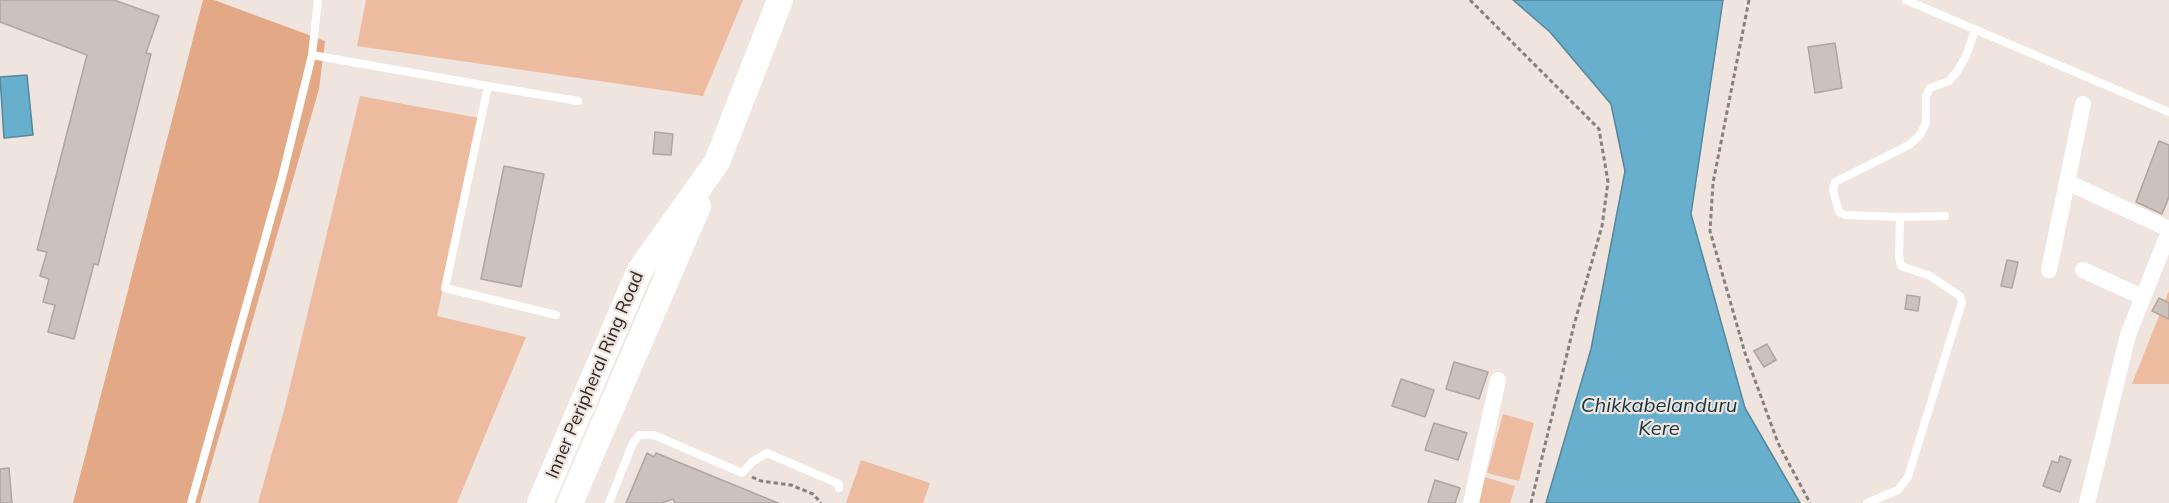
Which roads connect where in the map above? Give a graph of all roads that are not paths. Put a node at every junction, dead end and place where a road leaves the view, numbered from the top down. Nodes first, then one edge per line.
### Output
1 (318, 0) edge
2 (780, 0) edge
3 (795, 0) edge
4 (1906, 0) edge
5 (1975, 30) junction
6 (312, 55) junction
7 (488, 86) junction
8 (578, 101) dead end
9 (2083, 104) dead end
10 (2169, 112) edge
11 (717, 162) junction
12 (2067, 182) junction
13 (1945, 216) dead end
14 (1900, 217) junction
15 (2169, 231) edge
16 (2049, 270) dead end
17 (2083, 270) dead end
18 (2142, 297) junction
19 (556, 315) dead end
20 (1498, 380) dead end
21 (839, 488) dead end
22 (192, 503) edge
23 (540, 503) edge
24 (570, 503) edge
25 (609, 503) edge
26 (1471, 503) edge
27 (1867, 503) edge
28 (2087, 503) edge

1 - 6 lane
2 - 11 main road, Inner Peripheral Ring Road
3 - 11 main road, Inner Peripheral Ring Road
4 - 5 lane
5 - 10 lane
5 - 14 lane
6 - 7 lane
6 - 22 lane
7 - 8 lane
7 - 19 lane
9 - 12 street
11 - 23 main road, Inner Peripheral Ring Road
11 - 24 main road, Inner Peripheral Ring Road
12 - 15 street
12 - 16 street
13 - 14 lane
14 - 27 lane
15 - 18 street
17 - 18 street
18 - 28 street
20 - 26 street
21 - 25 lane

